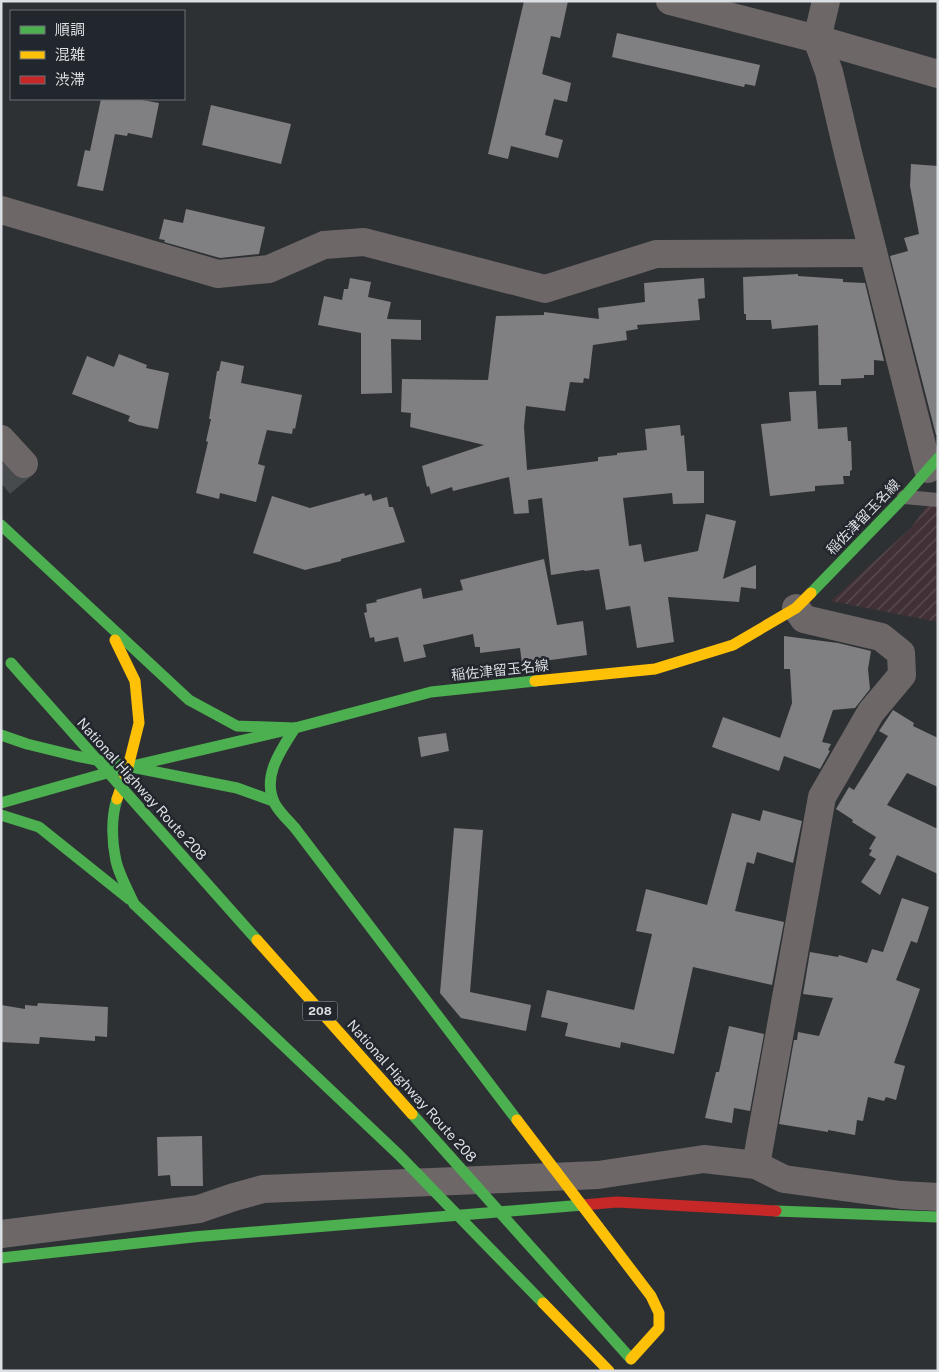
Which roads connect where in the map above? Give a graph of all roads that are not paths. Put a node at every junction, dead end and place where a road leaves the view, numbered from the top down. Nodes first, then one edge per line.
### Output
1 (670, 1) edge
2 (826, 1) edge
3 (817, 39) junction
4 (938, 74) edge
5 (1, 210) edge
6 (873, 253) junction
7 (1, 439) edge
8 (933, 463) edge
9 (24, 464) dead end
10 (904, 497) junction
11 (938, 500) edge
12 (1, 525) edge
13 (796, 608) junction
14 (107, 623) junction
15 (1, 653) edge
16 (295, 728) junction
17 (1, 735) edge
18 (128, 767) junction
19 (273, 801) junction
20 (1, 803) edge
21 (1, 815) edge
22 (134, 904) junction
23 (756, 1165) junction
24 (938, 1198) edge
25 (938, 1217) edge
26 (1, 1234) edge
27 (1, 1258) edge
28 (630, 1360) junction
29 (609, 1371) edge
30 (640, 1371) edge

1 - 3 street
2 - 3 street
3 - 4 street
3 - 6 street
5 - 6 street
6 - 8 street
7 - 9 street
8 - 10 main road, 稲佐津留玉名線
10 - 11 lane
10 - 13 main road, 稲佐津留玉名線
12 - 14 main road
13 - 16 main road, 稲佐津留玉名線
13 - 23 street
14 - 16 main road
14 - 18 main road
15 - 28 main road, National Highway Route 208 / 208, bridge
16 - 18 main road, 稲佐津留玉名線
16 - 19 main road
17 - 18 main road
18 - 19 main road
18 - 20 main road, 稲佐津留玉名線
18 - 22 main road
19 - 28 main road, bridge
21 - 22 main road
22 - 29 main road, bridge
23 - 24 street
23 - 26 street
25 - 27 main road
28 - 30 main road, National Highway Route 208 / 208

